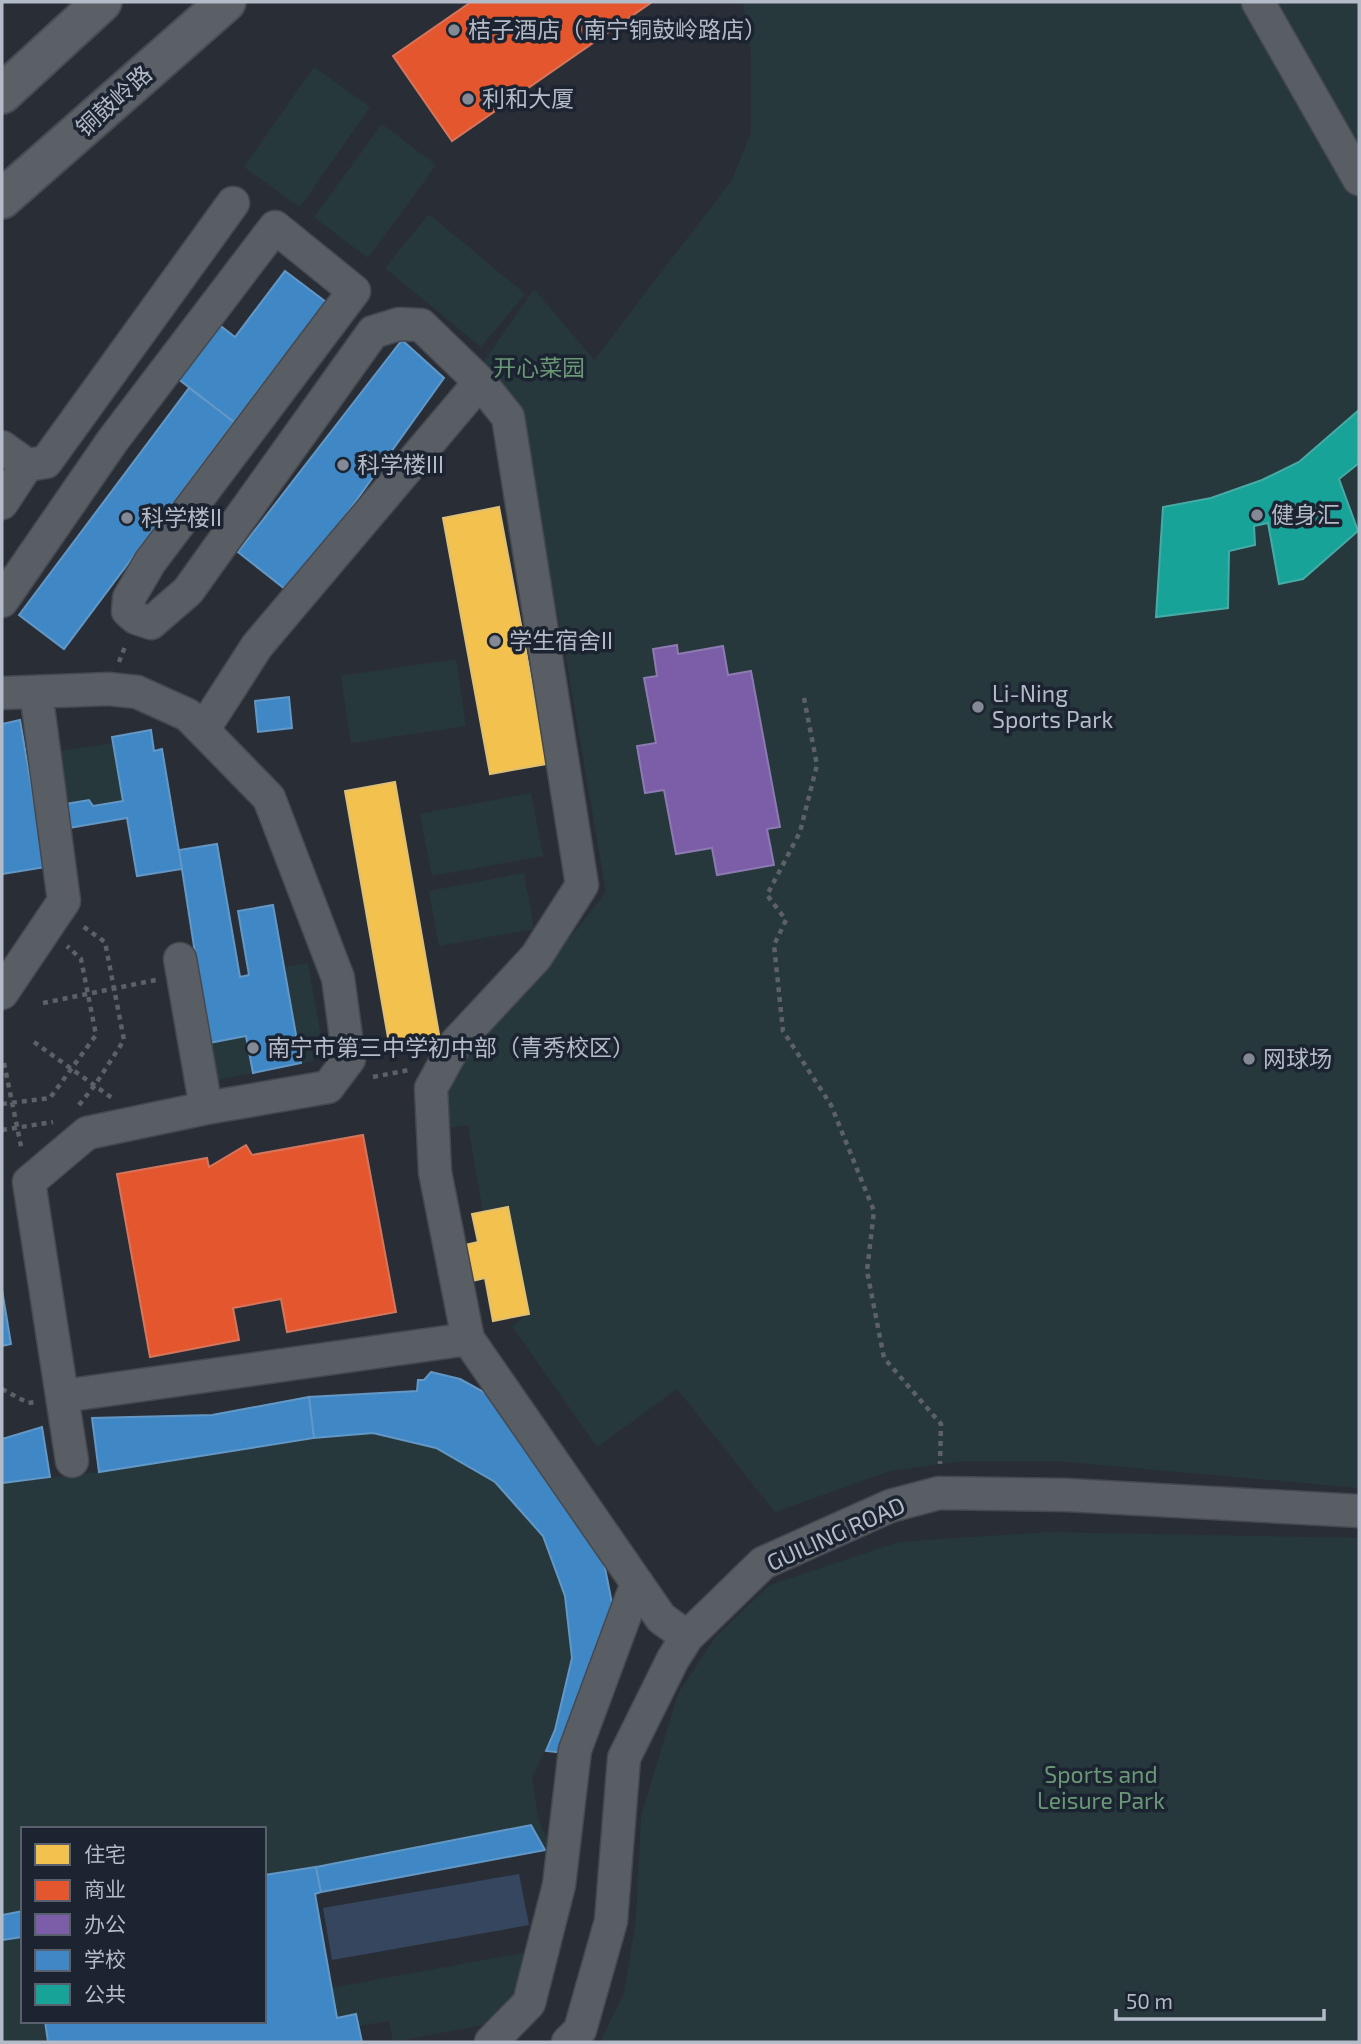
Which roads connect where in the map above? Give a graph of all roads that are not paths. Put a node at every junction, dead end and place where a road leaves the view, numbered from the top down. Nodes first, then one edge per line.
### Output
1 (102, 2) edge
2 (226, 2) edge
3 (1258, 2) edge
4 (2, 94) edge
5 (1359, 179) edge
6 (2, 199) edge
7 (233, 203) dead end
8 (480, 382) junction
9 (14, 456) edge
10 (2, 503) edge
11 (2, 601) edge
12 (36, 692) junction
13 (2, 693) edge
14 (203, 730) junction
15 (182, 967) road end
16 (2, 993) edge
17 (206, 1108) junction
18 (468, 1339) junction
19 (63, 1396) junction
20 (72, 1461) dead end
21 (1359, 1511) edge
22 (637, 1583) junction
23 (687, 1637) junction
24 (491, 2042) edge
25 (568, 2042) edge

1 - 4 main road
2 - 6 main road, 铜鼓岭路
3 - 5 street
7 - 9 street
8 - 11 street
8 - 14 street
8 - 18 street
9 - 10 street
12 - 13 street
12 - 14 street
12 - 16 street
14 - 17 street
15 - 17 street
17 - 19 street
18 - 19 street
18 - 22 street
19 - 20 street
21 - 23 street, GUILING ROAD
22 - 23 street
22 - 24 street
23 - 25 street, GUILING ROAD

